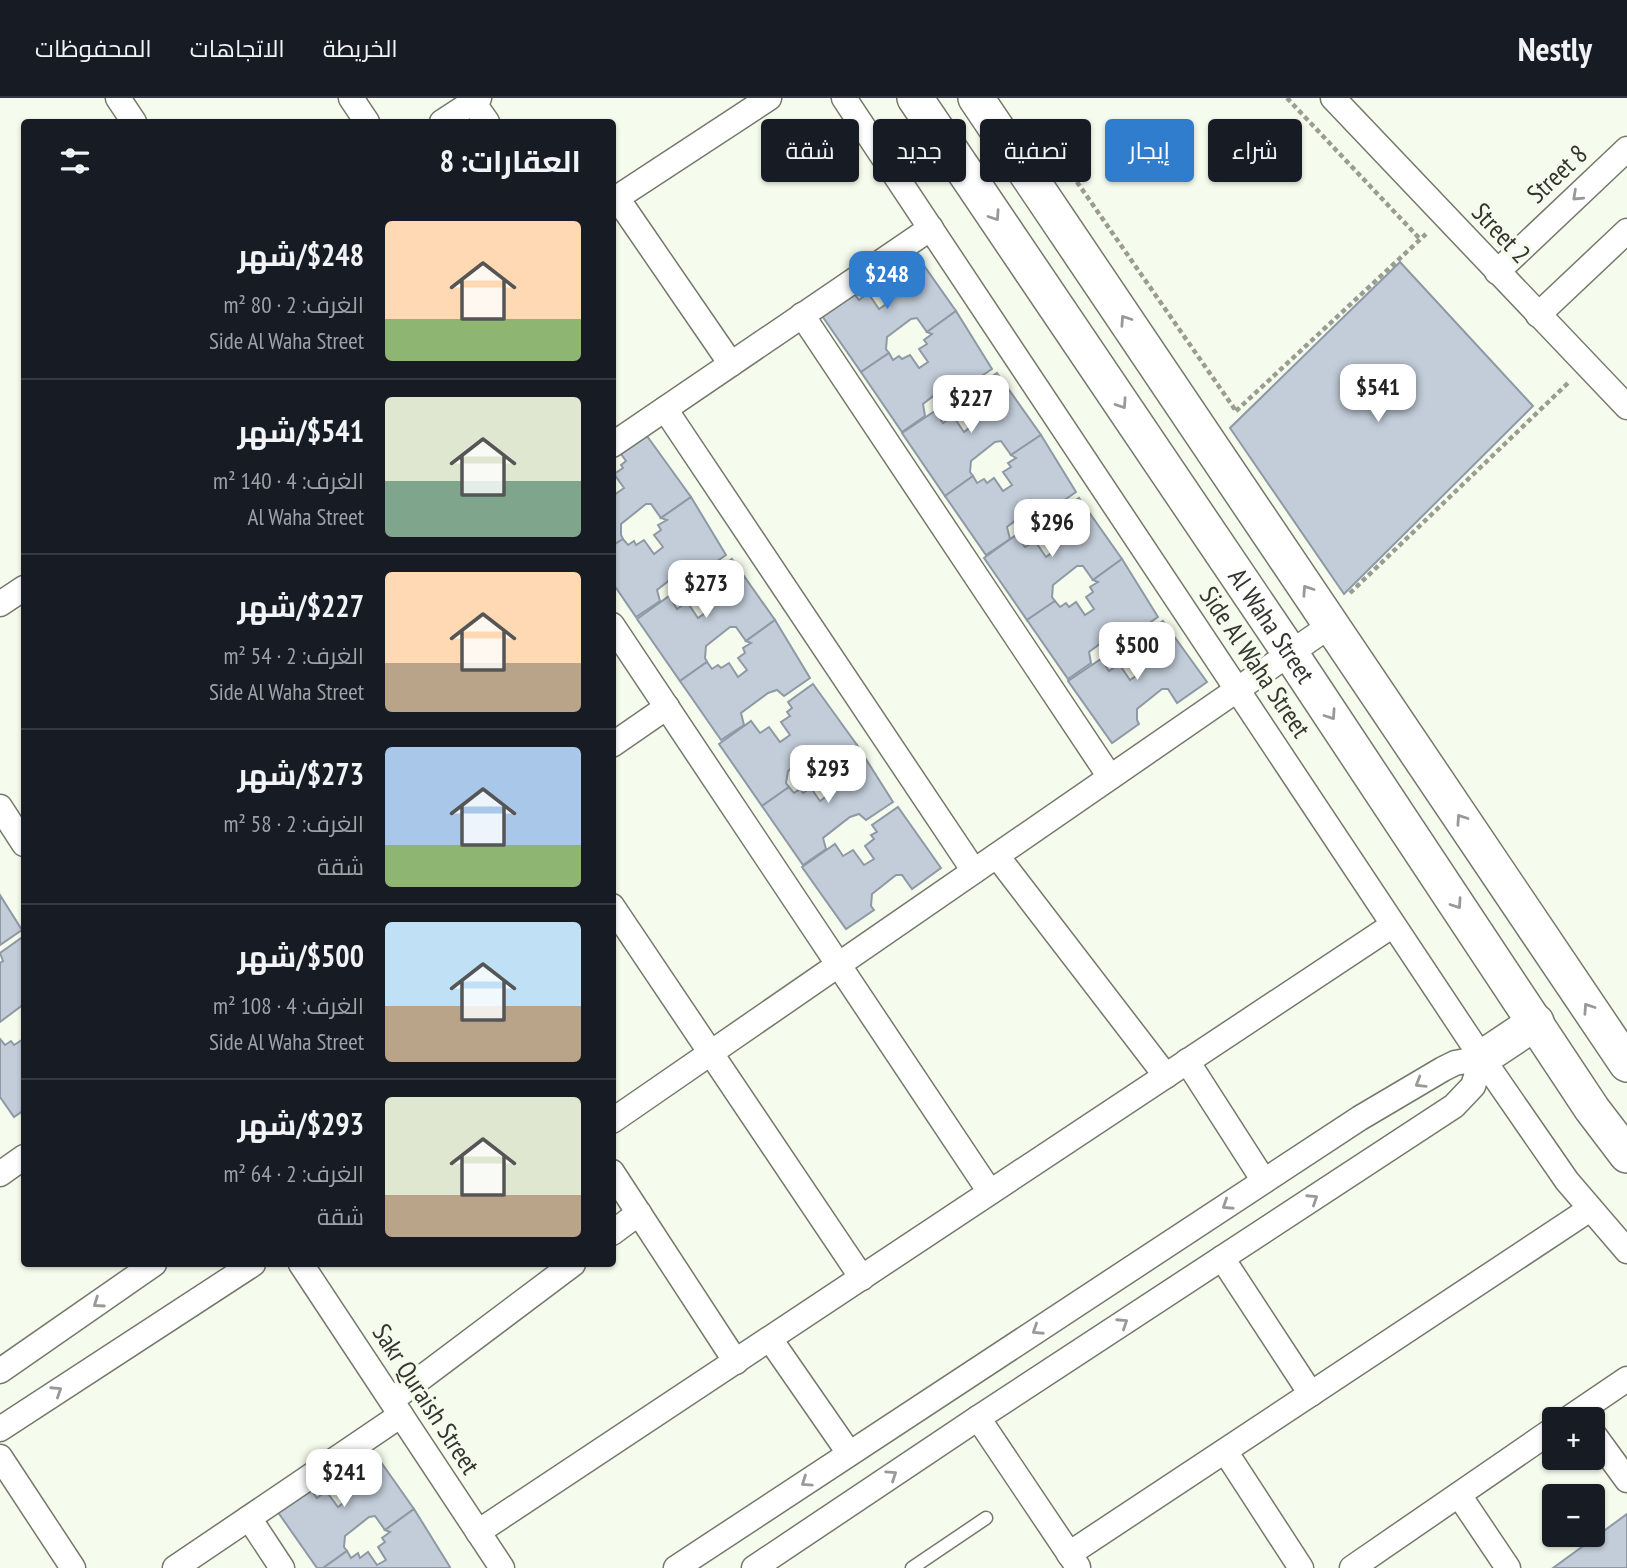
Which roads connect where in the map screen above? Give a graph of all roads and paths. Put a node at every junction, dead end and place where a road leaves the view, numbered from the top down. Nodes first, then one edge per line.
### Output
1 (118, 98) edge
2 (351, 98) edge
3 (769, 98) edge
4 (844, 98) edge
5 (915, 98) edge
6 (976, 98) edge
7 (1287, 98) edge
8 (1333, 98) edge
9 (476, 100) edge
10 (132, 119) edge
11 (365, 119) edge
12 (447, 119) edge
13 (486, 119) edge
14 (1627, 149) edge
15 (1077, 182) edge
16 (616, 199) edge
17 (616, 201) edge
18 (1445, 216) junction
19 (931, 228) junction
20 (1627, 231) edge
21 (1420, 239) junction
22 (1497, 272) junction
23 (1538, 315) junction
24 (803, 316) junction
25 (731, 364) junction
26 (1586, 365) junction
27 (1627, 407) edge
28 (665, 409) junction
29 (616, 442) edge
30 (21, 590) edge
31 (0, 604) edge
32 (1328, 621) junction
33 (616, 631) edge
34 (1290, 653) junction
35 (1238, 690) junction
36 (667, 708) junction
37 (616, 742) edge
38 (1110, 777) junction
39 (0, 807) edge
40 (21, 839) edge
41 (997, 856) junction
42 (974, 872) junction
43 (616, 912) edge
44 (1393, 925) junction
45 (839, 965) junction
46 (1536, 1022) junction
47 (711, 1053) junction
48 (1482, 1058) junction
49 (1187, 1061) junction
50 (1627, 1064) edge
51 (1166, 1076) junction
52 (616, 1118) edge
53 (1360, 1118) junction
54 (1382, 1153) junction
55 (1627, 1155) edge
56 (616, 1178) edge
57 (1264, 1181) junction
58 (990, 1192) junction
59 (1590, 1209) junction
60 (639, 1213) junction
61 (616, 1230) edge
62 (1627, 1251) edge
63 (1222, 1258) junction
64 (150, 1267) edge
65 (248, 1267) edge
66 (303, 1267) edge
67 (569, 1267) edge
68 (862, 1278) junction
69 (770, 1339) junction
70 (736, 1362) junction
71 (0, 1371) edge
72 (1627, 1379) edge
73 (1311, 1394) junction
74 (1596, 1407) edge
75 (396, 1408) junction
76 (978, 1418) junction
77 (0, 1429) edge
78 (1542, 1437) edge
79 (1225, 1451) junction
80 (1605, 1452) edge
81 (849, 1453) junction
82 (0, 1457) edge
83 (1627, 1480) edge
84 (1459, 1495) junction
85 (249, 1518) junction
86 (986, 1518) dead end
87 (478, 1532) junction
88 (1074, 1561) edge
89 (73, 1568) edge
90 (175, 1568) edge
91 (282, 1568) edge
92 (502, 1568) edge
93 (676, 1568) edge
94 (754, 1568) edge
95 (912, 1568) edge
96 (1301, 1568) edge
97 (1352, 1568) edge
98 (1508, 1568) edge

1 - 10 street
2 - 11 street
3 - 16 street
4 - 19 street, Side Al Waha Street
5 -> 34 street, Al Waha Street
32 -> 6 street, Al Waha Street
7 - 21 path
8 - 18 street, Street 2
9 - 12 street
9 - 13 street
14 -> 22 street, Street 8
15 - 21 path
17 - 25 street
18 - 21 path
18 - 22 street, Street 2
19 - 24 street
19 - 35 street, Side Al Waha Street
20 - 23 street
22 - 23 street, Street 2
23 - 26 street, Street 2
24 - 25 street
24 - 38 street
25 - 28 street
26 - 27 street, Street 2
26 - 32 path
28 - 29 street
28 - 42 street
30 - 31 street
32 - 34 street
50 -> 32 street, Al Waha Street
33 - 36 street
34 - 35 street
34 -> 46 street, Al Waha Street
35 - 38 street
35 - 44 street, Side Al Waha Street
36 - 37 street
36 - 45 street
38 - 41 street
39 - 40 street
41 - 42 street
41 - 51 street
42 - 45 street
43 - 47 street
44 - 48 street, Side Al Waha Street
44 - 49 street
45 - 47 street
45 - 58 street
46 - 48 street
46 - 55 street, Al Waha Street
47 - 52 street
47 - 68 street
48 -> 53 street
48 - 54 street
48 - 59 street, Side Al Waha Street
49 - 51 street
49 - 57 street
51 - 58 street
53 - 54 street
53 - 57 street
63 -> 54 street
56 - 60 street
57 -> 81 street
58 - 68 street
59 - 62 street, Side Al Waha Street
59 - 73 street
60 - 61 street
60 - 70 street
63 - 73 street
76 -> 63 street
64 -> 71 street
77 -> 65 street
66 - 75 street, Sakr Quraish Street
67 - 75 street
68 - 69 street
69 - 70 street
69 - 81 street
70 - 87 street
72 - 74 street
73 - 79 street
75 - 85 street
75 - 87 street, Sakr Quraish Street
76 - 88 street
94 -> 76 street
78 - 84 street
79 - 88 street
79 - 96 street
80 - 83 street
81 -> 93 street
82 - 89 street
84 - 97 street
84 - 98 street
85 - 90 street
85 - 91 street
86 - 95 lane
87 - 92 street, Sakr Quraish Street

